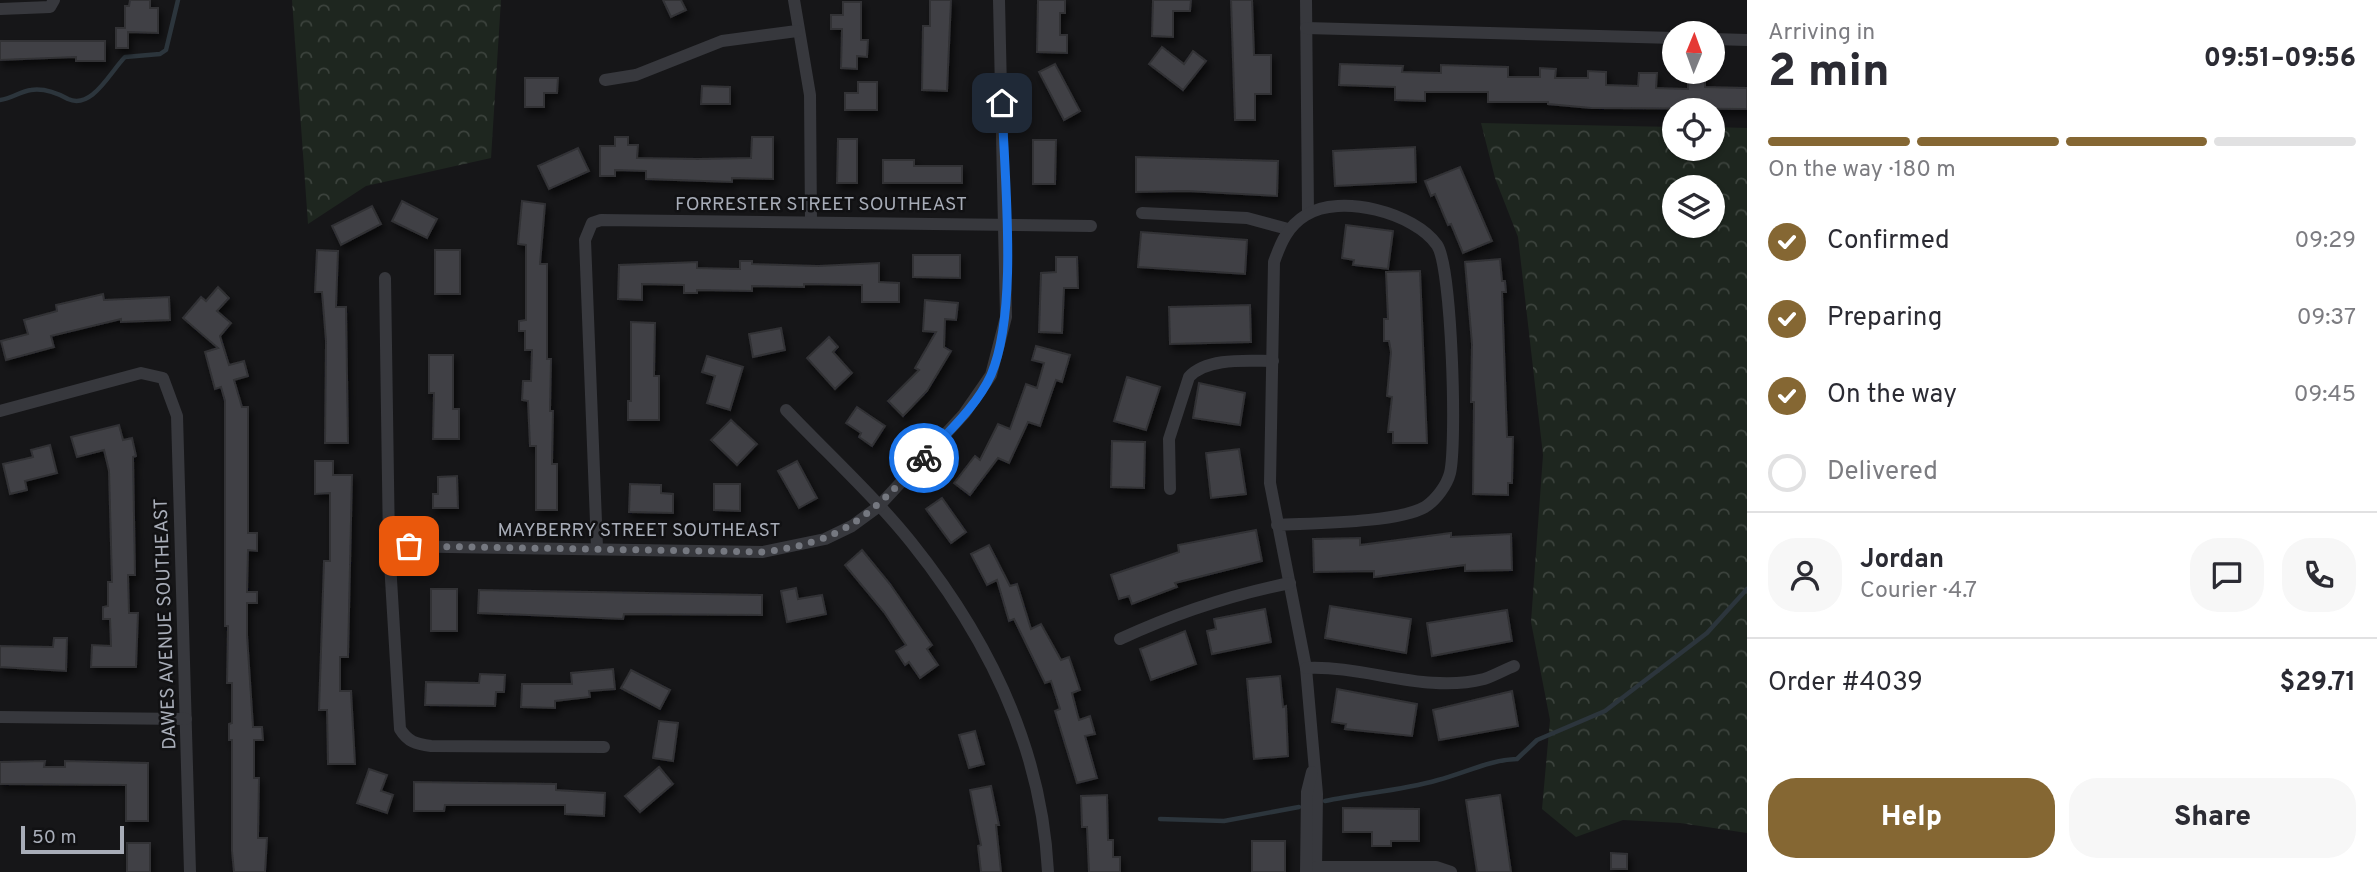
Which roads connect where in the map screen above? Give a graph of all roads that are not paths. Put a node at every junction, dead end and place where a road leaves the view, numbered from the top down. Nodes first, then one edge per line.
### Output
1 (794, 0) edge
2 (999, 0) edge
3 (1306, 0) edge
4 (52, 3) edge
5 (0, 9) edge
6 (1306, 29) junction
7 (797, 31) junction
8 (1662, 38) edge
9 (1726, 39) edge
10 (1747, 40) edge
11 (605, 80) dead end
12 (1142, 213) dead end
13 (1308, 213) junction
14 (811, 222) junction
15 (1005, 223) junction
16 (1091, 226) dead end
17 (1288, 229) junction
18 (385, 278) dead end
19 (1273, 361) junction
20 (786, 410) dead end
21 (0, 411) edge
22 (1170, 489) dead end
23 (878, 507) junction
24 (1278, 525) junction
25 (389, 546) junction
26 (597, 548) junction
27 (1290, 583) junction
28 (1120, 639) dead end
29 (1514, 666) dead end
30 (1306, 668) junction
31 (0, 717) edge
32 (186, 719) junction
33 (604, 747) dead end
34 (1313, 870) edge
35 (190, 872) edge
36 (1048, 872) edge
37 (1451, 872) edge

1 - 7 street
2 - 15 street, MAYBERRY STREET SOUTHEAST
3 - 6 street
4 - 5 street
6 - 8 street
6 - 13 street
7 - 11 street
7 - 14 street
9 - 10 street
12 - 17 street
13 - 17 street
13 - 24 street
14 - 15 street, FORRESTER STREET SOUTHEAST
14 - 26 street, FORRESTER STREET SOUTHEAST
15 - 16 street, FORRESTER STREET SOUTHEAST
15 - 23 street, MAYBERRY STREET SOUTHEAST
17 - 19 street
18 - 25 street
19 - 22 street
19 - 24 street
20 - 23 street
21 - 32 street, DAWES AVENUE SOUTHEAST
23 - 26 street, MAYBERRY STREET SOUTHEAST
23 - 36 street
24 - 27 street
25 - 26 street, MAYBERRY STREET SOUTHEAST
25 - 33 street
27 - 28 street
27 - 30 street
29 - 30 street
30 - 34 street
31 - 32 street
32 - 35 street, DAWES AVENUE SOUTHEAST
34 - 37 street

